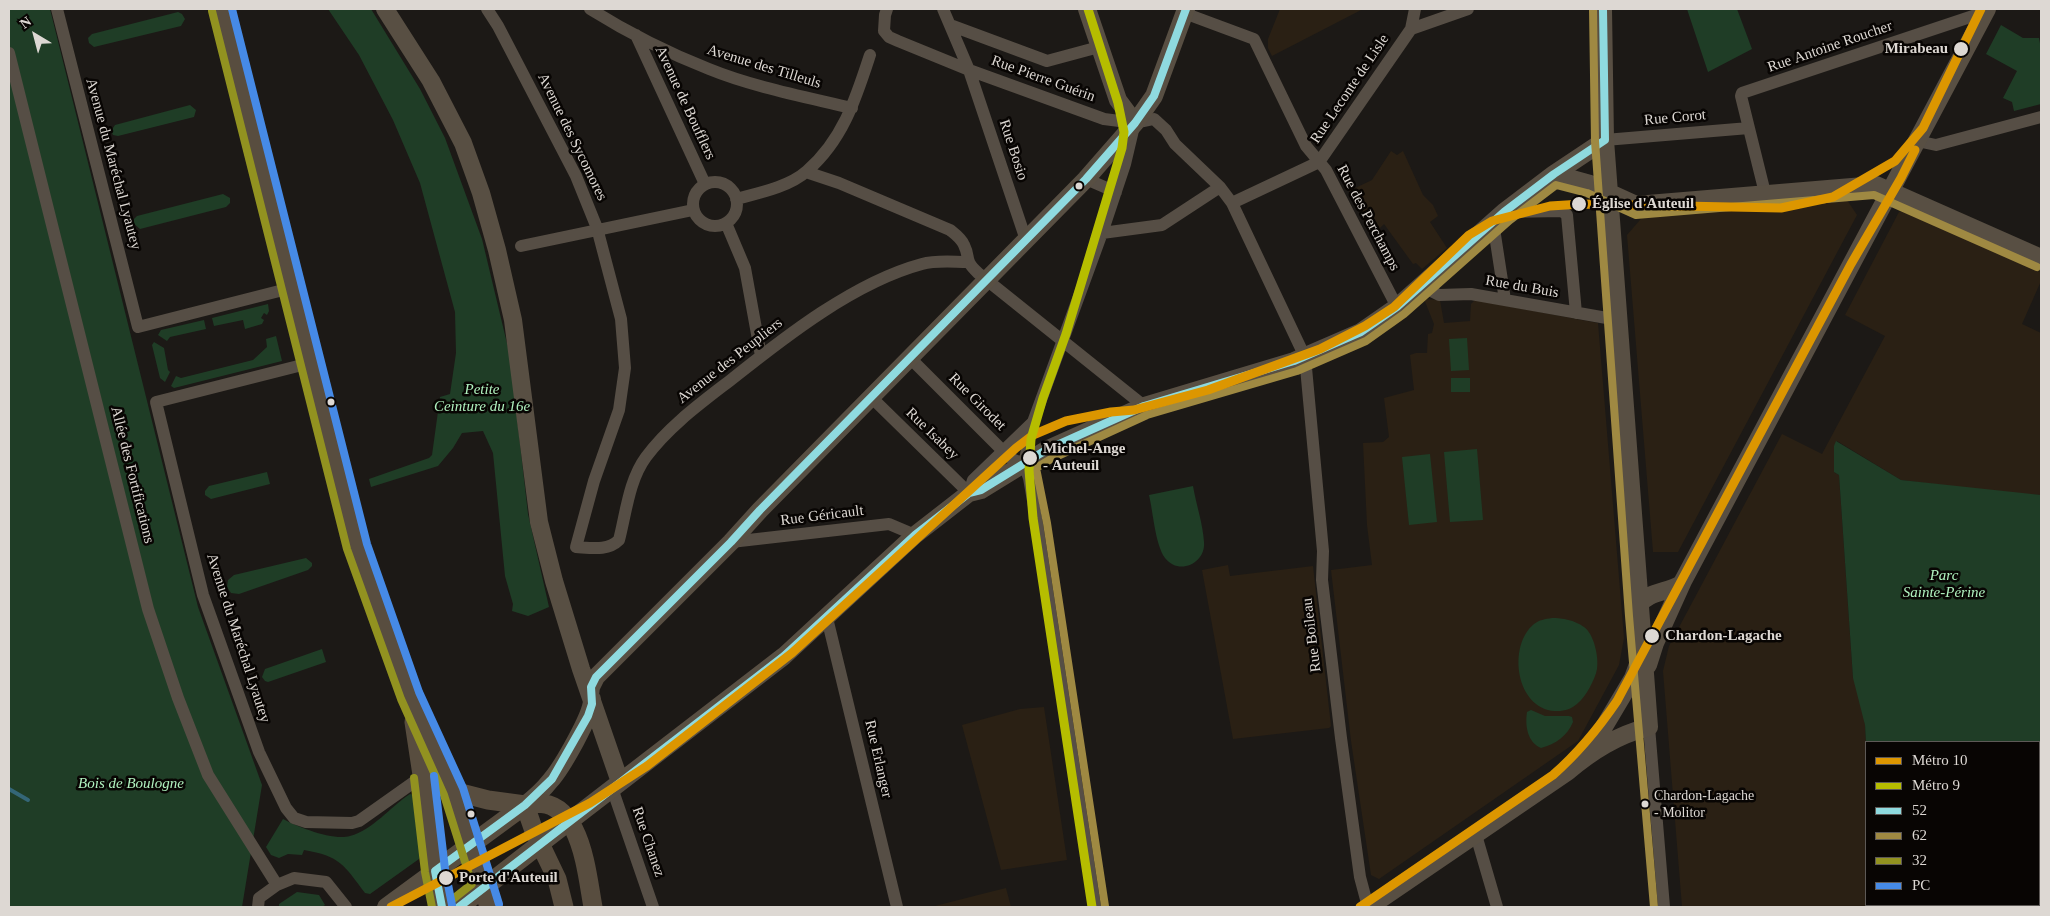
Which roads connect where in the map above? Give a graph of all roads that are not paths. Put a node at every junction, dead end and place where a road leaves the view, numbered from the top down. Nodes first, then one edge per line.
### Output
1 (57, 9) edge
2 (222, 9) edge
3 (384, 9) edge
4 (487, 9) edge
5 (590, 9) edge
6 (888, 9) edge
7 (943, 9) edge
8 (1087, 9) edge
9 (1415, 9) edge
10 (1468, 9) edge
11 (1603, 9) edge
12 (1986, 10) edge
13 (1185, 11) edge
14 (950, 25) junction
15 (1411, 29) junction
16 (636, 35) junction
17 (1099, 47) junction
18 (9, 52) edge
19 (870, 55) dead end
20 (969, 70) junction
21 (852, 108) junction
22 (2041, 117) edge
23 (1135, 123) junction
24 (1749, 128) junction
25 (1605, 140) junction
26 (1917, 141) junction
27 (1319, 162) junction
28 (806, 172) junction
29 (1554, 174) junction
30 (1086, 179) junction
31 (705, 184) junction
32 (1220, 187) junction
33 (1889, 191) junction
34 (1116, 192) junction
35 (1608, 192) junction
36 (1765, 193) junction
37 (736, 199) junction
38 (1232, 203) junction
39 (693, 210) junction
40 (1499, 217) junction
41 (726, 223) junction
42 (597, 228) junction
43 (1102, 233) junction
44 (1026, 240) junction
45 (521, 246) dead end
46 (2041, 258) edge
47 (976, 271) junction
48 (1424, 283) junction
49 (291, 288) junction
50 (1505, 300) junction
51 (1397, 307) junction
52 (1576, 313) junction
53 (1618, 320) junction
54 (1063, 342) junction
55 (762, 356) junction
56 (1305, 356) junction
57 (910, 358) junction
58 (310, 363) junction
59 (871, 397) junction
60 (1144, 406) junction
61 (1033, 422) junction
62 (1003, 451) junction
63 (1024, 464) junction
64 (969, 494) junction
65 (915, 535) junction
66 (730, 542) junction
67 (576, 547) joint
68 (1681, 584) junction
69 (1657, 593) junction
70 (1639, 610) junction
71 (1668, 614) junction
72 (827, 618) junction
73 (1642, 648) junction
74 (1645, 679) junction
75 (410, 696) junction
76 (591, 697) junction
77 (1649, 727) junction
78 (573, 744) junction
79 (1584, 758) junction
80 (424, 775) junction
81 (616, 785) junction
82 (453, 791) junction
83 (524, 805) junction
84 (569, 821) junction
85 (463, 822) junction
86 (1476, 835) junction
87 (540, 844) junction
88 (470, 845) junction
89 (435, 871) junction
90 (277, 885) junction
91 (484, 888) junction
92 (258, 907) edge
93 (346, 907) edge
94 (386, 907) edge
95 (442, 907) edge
96 (459, 907) edge
97 (489, 907) edge
98 (564, 907) edge
99 (593, 907) edge
100 (653, 907) edge
101 (897, 907) edge
102 (1095, 907) edge
103 (1368, 907) edge
104 (1497, 907) edge
105 (1664, 907) edge

1 - 49 street, Avenue du Maréchal Lyautey
2 - 49 main road
3 - 76 street
4 - 42 street, Avenue des Sycomores
5 - 16 street, Avenue des Tilleuls
6 - 20 street, Rue Pierre Guérin
7 - 14 street, Rue Bosio
8 - 17 street
9 - 15 street
10 - 15 street, Rue Leconte de Lisle
11 - 25 street
12 - 24 street, Rue Antoine Roucher
12 - 26 street
13 - 23 street
13 - 27 street, Rue des Perchamps
14 - 17 street
14 - 20 street, Rue Bosio
15 - 27 street, Rue Leconte de Lisle
16 - 21 street, Avenue des Tilleuls
16 - 31 street, Avenue de Boufflers
17 - 23 street
18 - 90 street, Allée des Fortifications
19 - 21 street
20 - 23 street, Rue Pierre Guérin
20 - 44 street, Rue Bosio
21 - 28 street
22 - 26 street
23 - 30 street
23 - 32 street, Rue Pierre Guérin
23 - 34 street
24 - 25 street, Rue Corot
24 - 36 street
25 - 29 street
25 - 35 street
26 - 33 street
27 - 38 street, Rue Leconte de Lisle
27 - 51 street, Rue des Perchamps
28 - 37 street
28 - 47 street
29 - 35 street
29 - 40 street
30 - 34 street
30 - 44 street
31 - 37 street
31 - 39 street
32 - 38 street, Rue Pierre Guérin
32 - 43 street
33 - 36 street
33 - 46 street
33 - 68 street
34 - 43 street
35 - 36 street
35 - 53 street
37 - 41 street
38 - 56 street, Rue Pierre Guérin
39 - 41 street
39 - 42 street
40 - 48 street
40 - 50 street
40 - 52 street
41 - 55 street
42 - 45 street
42 - 67 street, Avenue des Sycomores
43 - 54 street
44 - 47 street
47 - 54 street
47 - 55 street, Avenue des Peupliers
47 - 57 street
48 - 50 street, Rue du Buis
48 - 51 street
49 - 58 main road
50 - 52 street, Rue du Buis
51 - 56 street
52 - 53 street, Rue du Buis
53 - 70 street
54 - 60 street
54 - 61 street
55 - 67 street, Avenue des Peupliers
56 - 60 street
56 - 103 street, Rue Boileau
57 - 59 street
57 - 62 street, Rue Girodet
58 - 75 main road
58 - 80 street, Avenue du Maréchal Lyautey
59 - 64 street, Rue Isabey
59 - 66 street
60 - 63 street
61 - 62 street
61 - 63 street
62 - 63 street, Rue Girodet
62 - 64 street
63 - 64 street
63 - 102 street
64 - 65 street
65 - 66 street, Rue Géricault
65 - 72 street
66 - 76 street
68 - 69 street
68 - 71 street
69 - 70 street
69 - 71 street
70 - 71 street
70 - 73 street
71 - 74 street
72 - 81 street
72 - 101 street, Rue Erlanger
73 - 74 street
73 - 79 street
74 - 77 street
75 - 80 main road
75 - 82 main road
76 - 78 street
76 - 81 street
77 - 79 street
77 - 105 street
78 - 81 street
78 - 83 street
79 - 86 street
80 - 85 main road
80 - 89 main road
81 - 84 street
81 - 100 street, Rue Chanez
82 - 83 main road
82 - 85 main road
83 - 84 main road
83 - 87 main road
83 - 88 main road
84 - 87 street
84 - 99 main road
85 - 88 main road
86 - 103 street
86 - 104 street
87 - 91 main road
87 - 98 main road
88 - 89 main road
88 - 91 main road
89 - 94 street
89 - 95 main road
90 - 92 street
90 - 93 street
91 - 96 main road
91 - 97 main road

